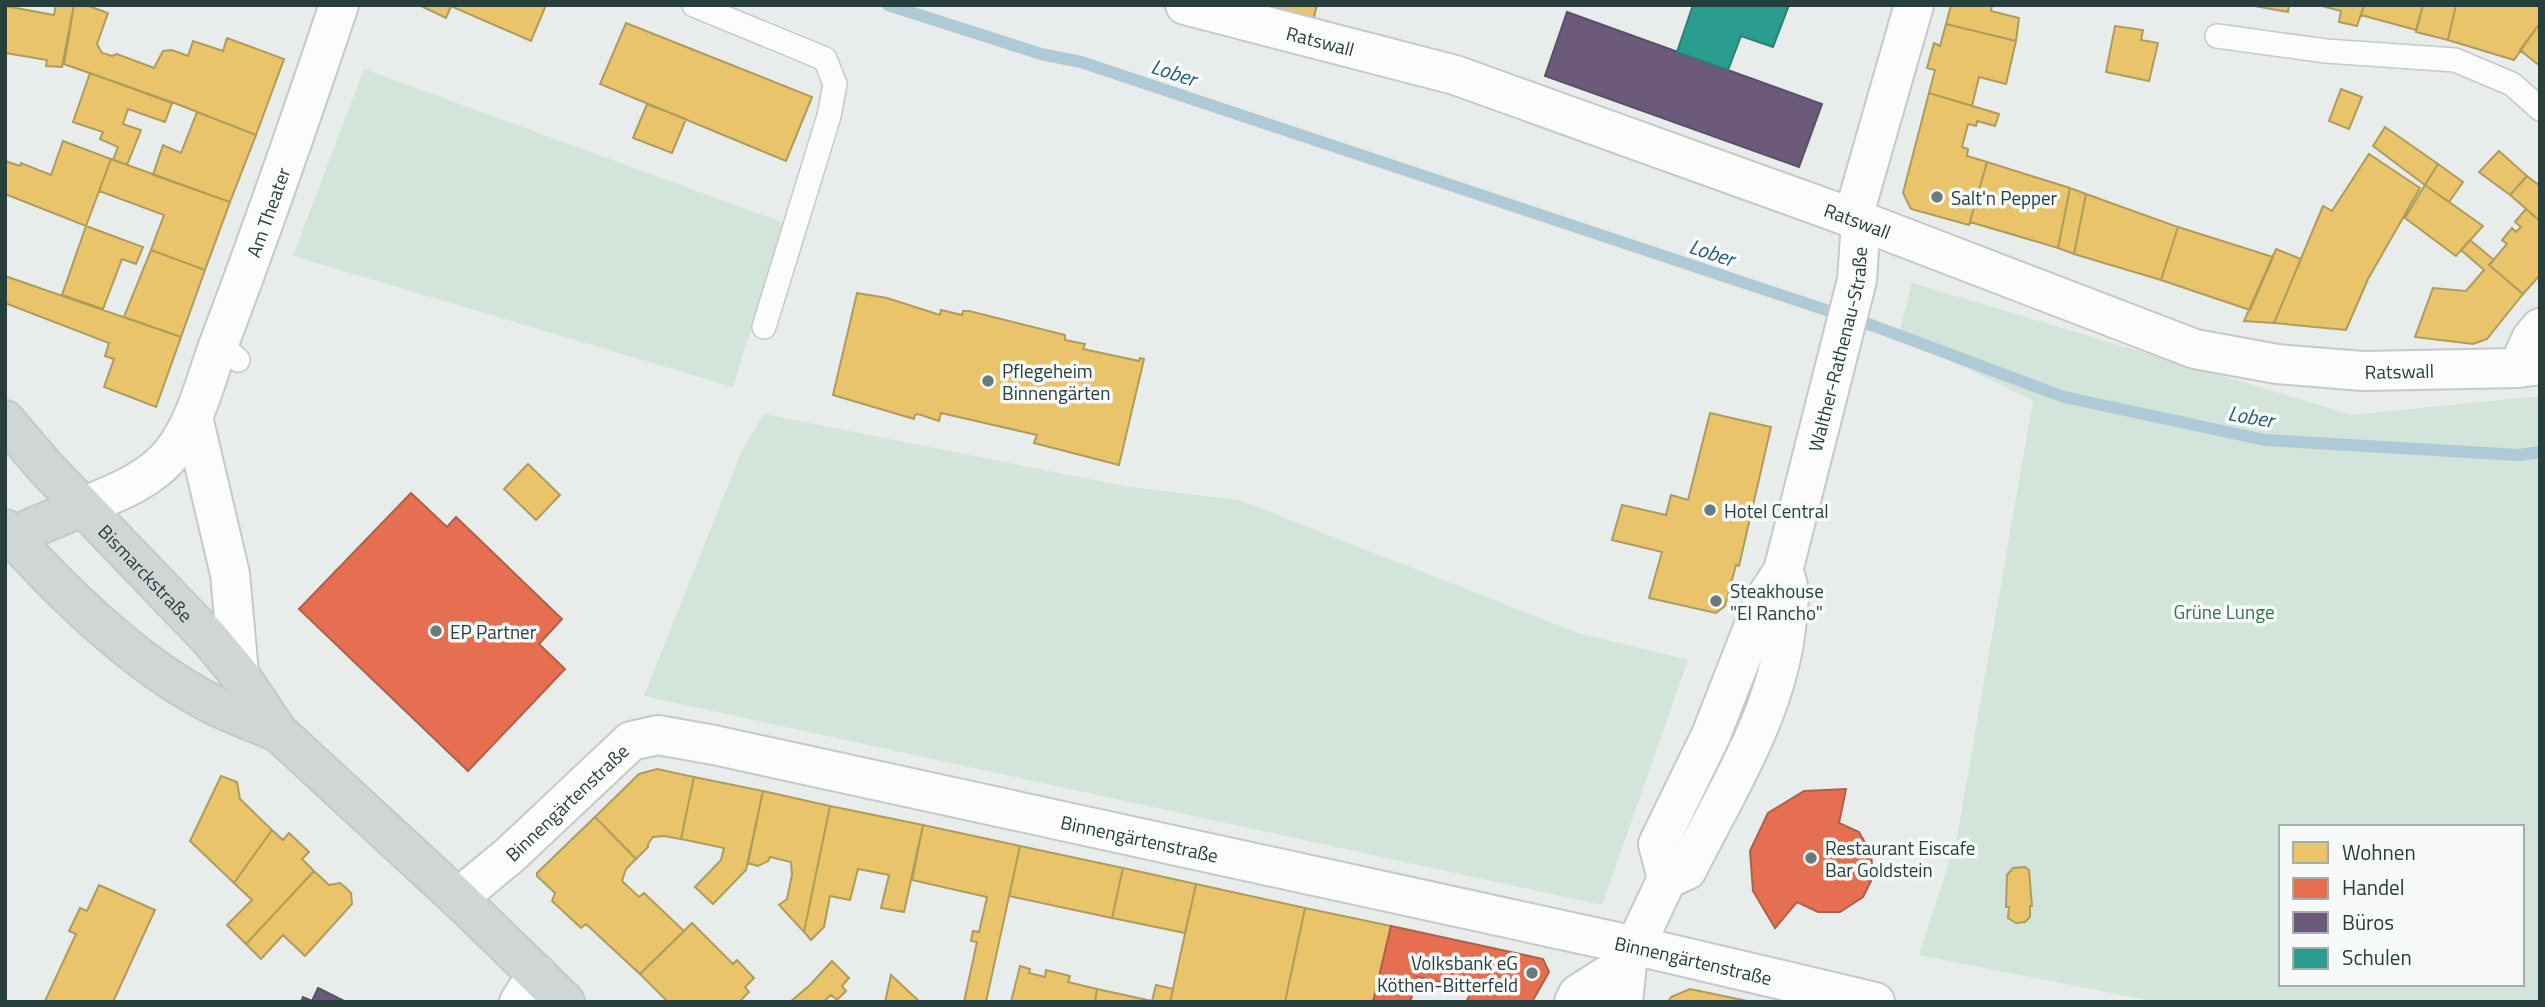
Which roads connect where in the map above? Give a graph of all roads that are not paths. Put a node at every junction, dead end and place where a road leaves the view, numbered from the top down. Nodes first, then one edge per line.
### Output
1 (339, 5) edge
2 (694, 5) edge
3 (1185, 5) edge
4 (1914, 5) edge
5 (2217, 36) dead end
6 (2540, 109) edge
7 (1861, 221) junction
8 (765, 327) dead end
9 (2540, 328) edge
10 (2529, 366) edge
11 (193, 417) junction
12 (5, 420) edge
13 (82, 507) junction
14 (7, 535) edge
15 (239, 674) junction
16 (278, 732) junction
17 (458, 898) junction
18 (1631, 955) junction
19 (528, 988) edge
20 (565, 1002) edge
21 (1574, 1002) edge
22 (1623, 1002) edge
23 (1875, 1002) edge

1 - 11 street, Am Theater
2 - 8 lane
3 - 7 street, Ratswall
4 - 7 street, Walther-Rathenau-Straße
5 - 6 lane
7 - 10 street, Ratswall
7 - 18 street, Walther-Rathenau-Straße
9 - 10 street
11 - 13 street, Am Theater
11 - 15 street
12 - 13 main road, Bismarckstraße
13 - 14 main road
13 - 15 main road, Bismarckstraße
14 - 16 main road, Bismarckstraße
15 - 16 main road, Bismarckstraße
16 - 17 main road, Bismarckstraße
17 - 18 street, Binnengärtenstraße
17 - 19 main road, Bismarckstraße
18 - 21 street
18 - 22 street, Walther-Rathenau-Straße
18 - 23 street, Binnengärtenstraße
19 - 20 main road, Bismarckstraße

